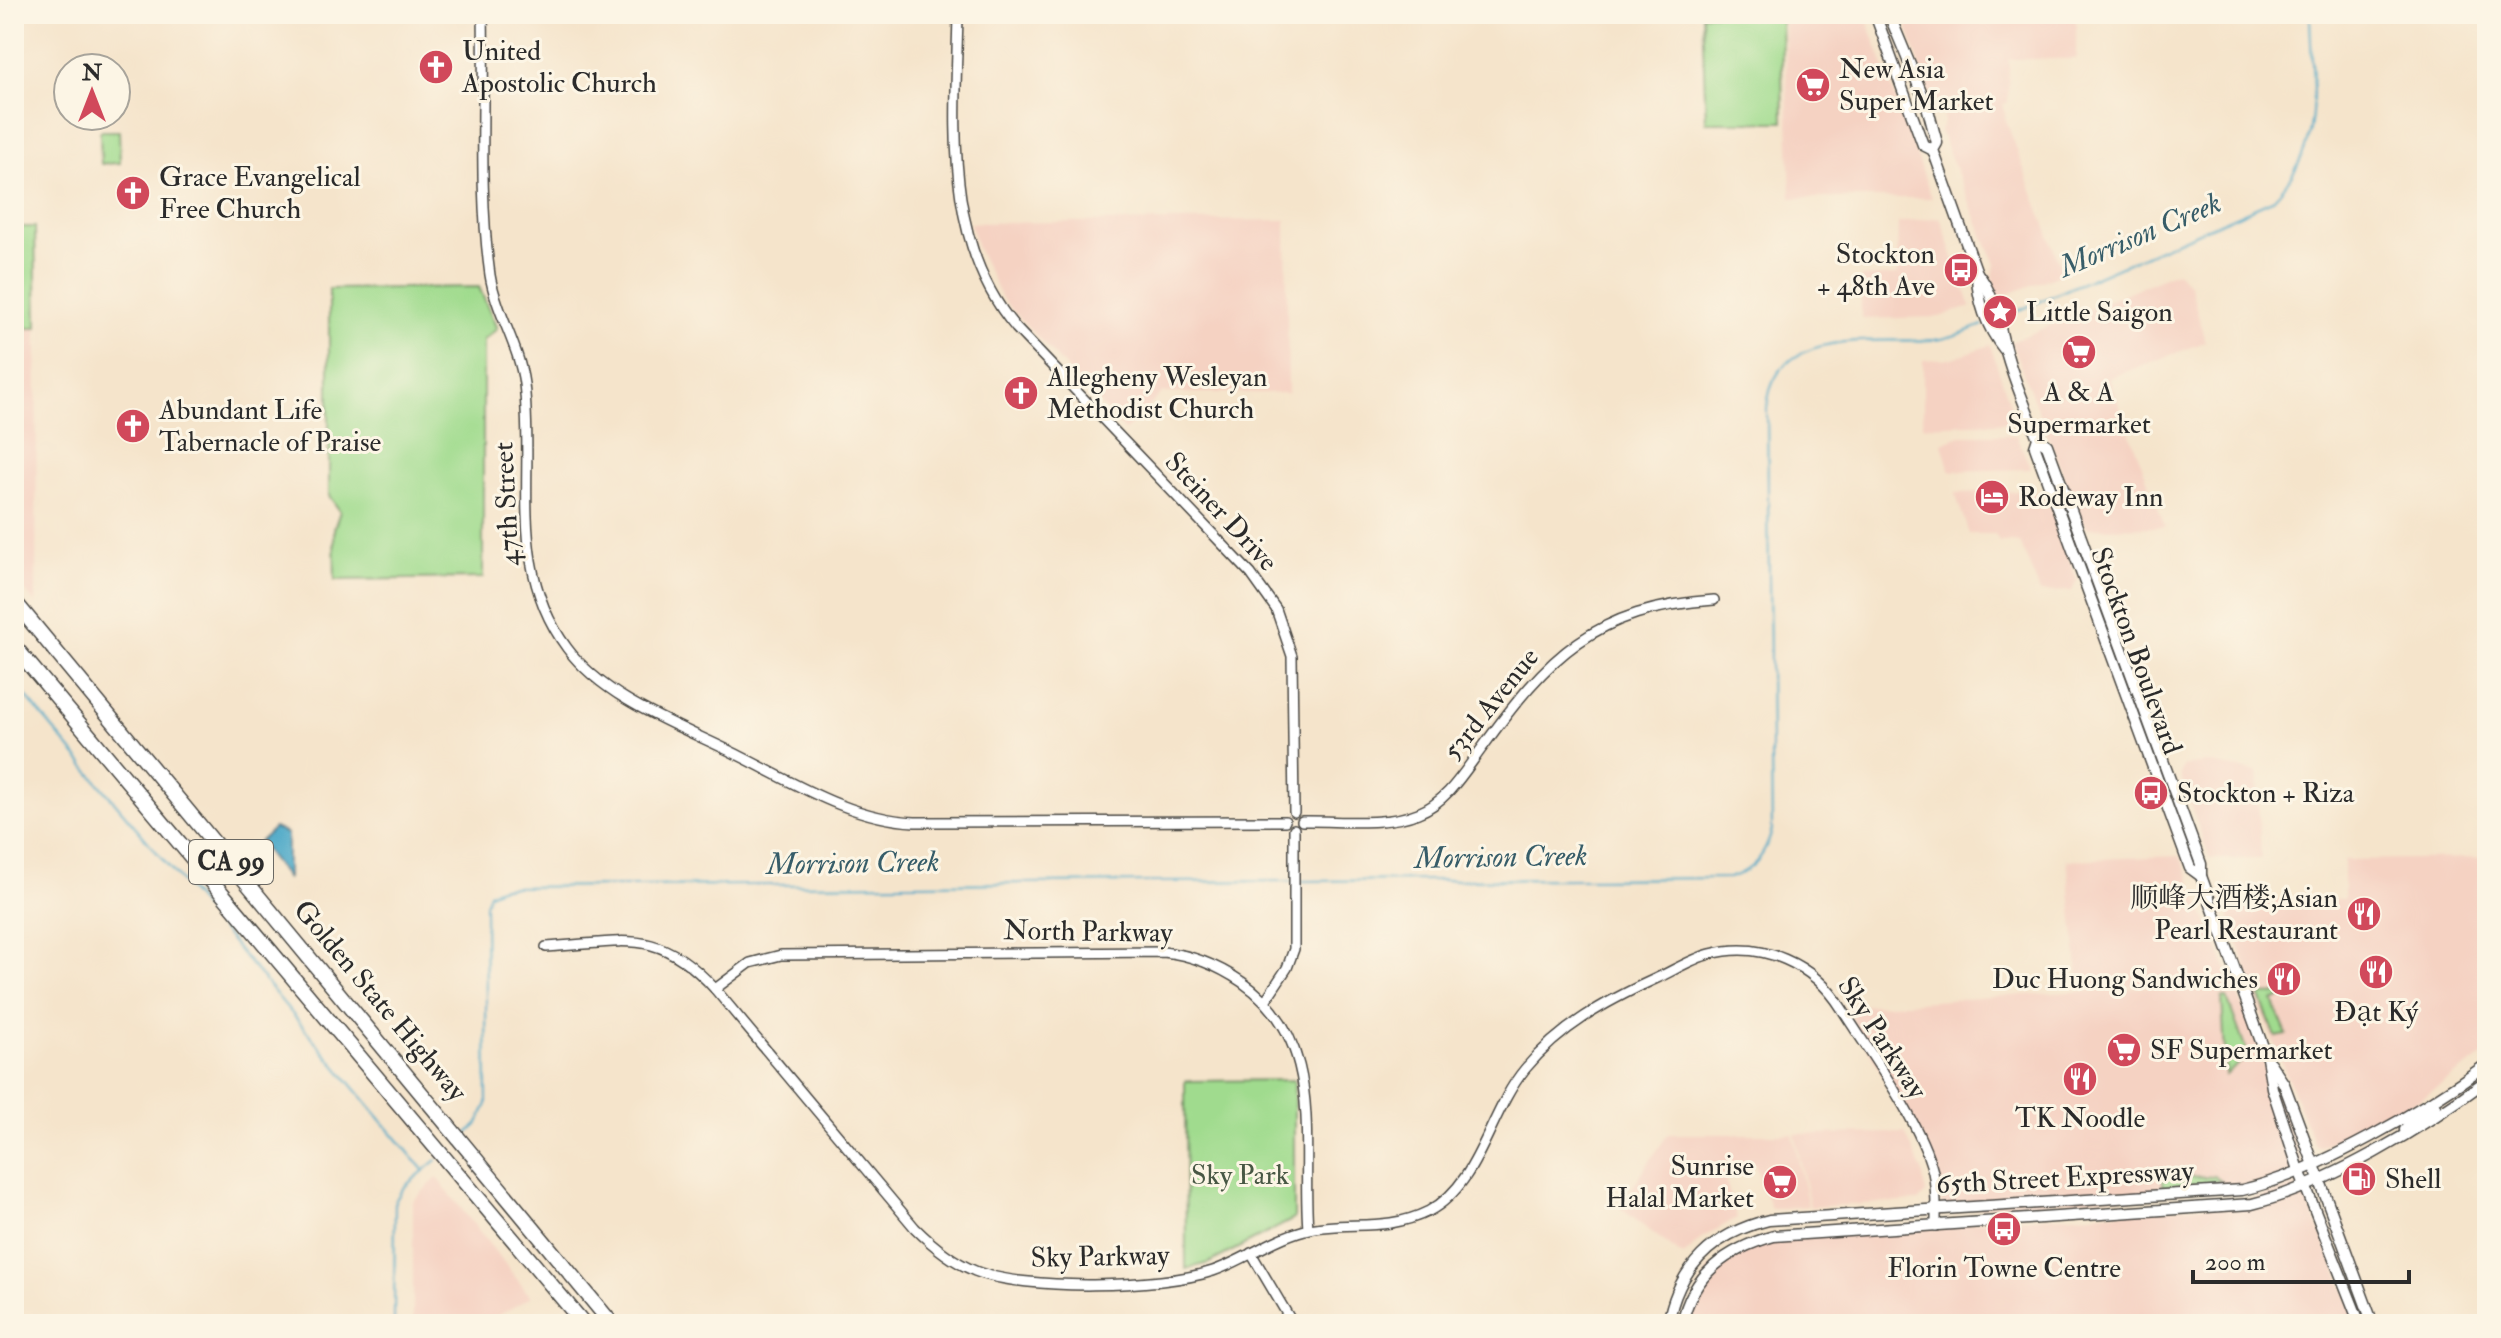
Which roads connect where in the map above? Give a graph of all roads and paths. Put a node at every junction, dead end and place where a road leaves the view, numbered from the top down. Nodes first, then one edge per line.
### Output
1 (483, 14) edge
2 (958, 14) edge
3 (1875, 14) edge
4 (1889, 14) edge
5 (1897, 14) edge
6 (1908, 59) junction
7 (1933, 150) junction
8 (2038, 438) junction
9 (2100, 590) junction
10 (2088, 596) junction
11 (1714, 600) dead end
12 (14, 601) edge
13 (14, 646) edge
14 (2132, 712) junction
15 (2163, 767) junction
16 (1294, 812) junction
17 (1285, 821) junction
18 (1302, 821) junction
19 (1294, 829) junction
20 (2201, 876) junction
21 (546, 947) dead end
22 (715, 989) junction
23 (1265, 1001) junction
24 (2267, 1058) junction
25 (2487, 1064) edge
26 (2467, 1078) junction
27 (2487, 1080) edge
28 (2401, 1135) junction
29 (2314, 1164) junction
30 (2299, 1170) junction
31 (2320, 1180) junction
32 (2308, 1185) junction
33 (2192, 1195) junction
34 (2125, 1200) junction
35 (1936, 1210) junction
36 (2137, 1213) junction
37 (2073, 1217) junction
38 (1936, 1226) junction
39 (1308, 1229) junction
40 (1251, 1253) junction
41 (583, 1323) edge
42 (612, 1324) edge
43 (1293, 1324) edge
44 (1668, 1324) edge
45 (1682, 1324) edge
46 (2360, 1324) edge
47 (2373, 1324) edge

1 - 17 street, 47th Street
2 - 16 street, Steiner Drive
3 - 7 main road, Stockton Boulevard
4 - 6 main road, Stockton Boulevard
5 - 6 main road
6 - 7 main road, Stockton Boulevard
7 - 8 main road, Stockton Boulevard
8 - 9 main road, Stockton Boulevard
8 - 10 main road, Stockton Boulevard
9 - 10 main road
9 - 15 main road, Stockton Boulevard
10 - 14 main road, Stockton Boulevard
11 - 18 street, 53rd Avenue
12 - 42 highway, Golden State Highway / CA 99
13 - 41 highway, Golden State Highway / CA 99
14 - 15 main road
14 - 20 main road, Stockton Boulevard
15 - 20 main road, Stockton Boulevard
16 - 17 street
16 - 18 street
17 - 19 street
18 - 19 street
19 - 23 street
20 - 24 main road, Stockton Boulevard
21 - 22 street, Sky Parkway
22 - 23 street, North Parkway
22 - 40 street, Sky Parkway
23 - 39 street, North Parkway
24 - 29 main road, Stockton Boulevard
24 - 30 main road, Stockton Boulevard
25 - 26 main road, 65th Street Expressway
26 - 28 main road
26 - 29 main road, 65th Street Expressway
27 - 28 main road, 65th Street Expressway
28 - 31 main road, 65th Street Expressway
29 - 30 main road, 65th Street Expressway
29 - 31 main road, Stockton Boulevard
30 - 32 main road, Stockton Boulevard
30 - 33 main road, 65th Street Expressway
31 - 32 main road, 65th Street Expressway
31 - 47 main road, Stockton Boulevard
32 - 36 main road, 65th Street Expressway
32 - 46 main road, Stockton Boulevard
33 - 34 main road, 65th Street Expressway
33 - 36 main road
34 - 35 main road, 65th Street Expressway
34 - 37 main road
35 - 38 street, Sky Parkway
35 - 39 street, Sky Parkway
35 - 44 main road, 65th Street Expressway
36 - 37 main road, 65th Street Expressway
37 - 38 main road, 65th Street Expressway
38 - 45 main road, 65th Street Expressway
39 - 40 street, Sky Parkway
40 - 43 street

